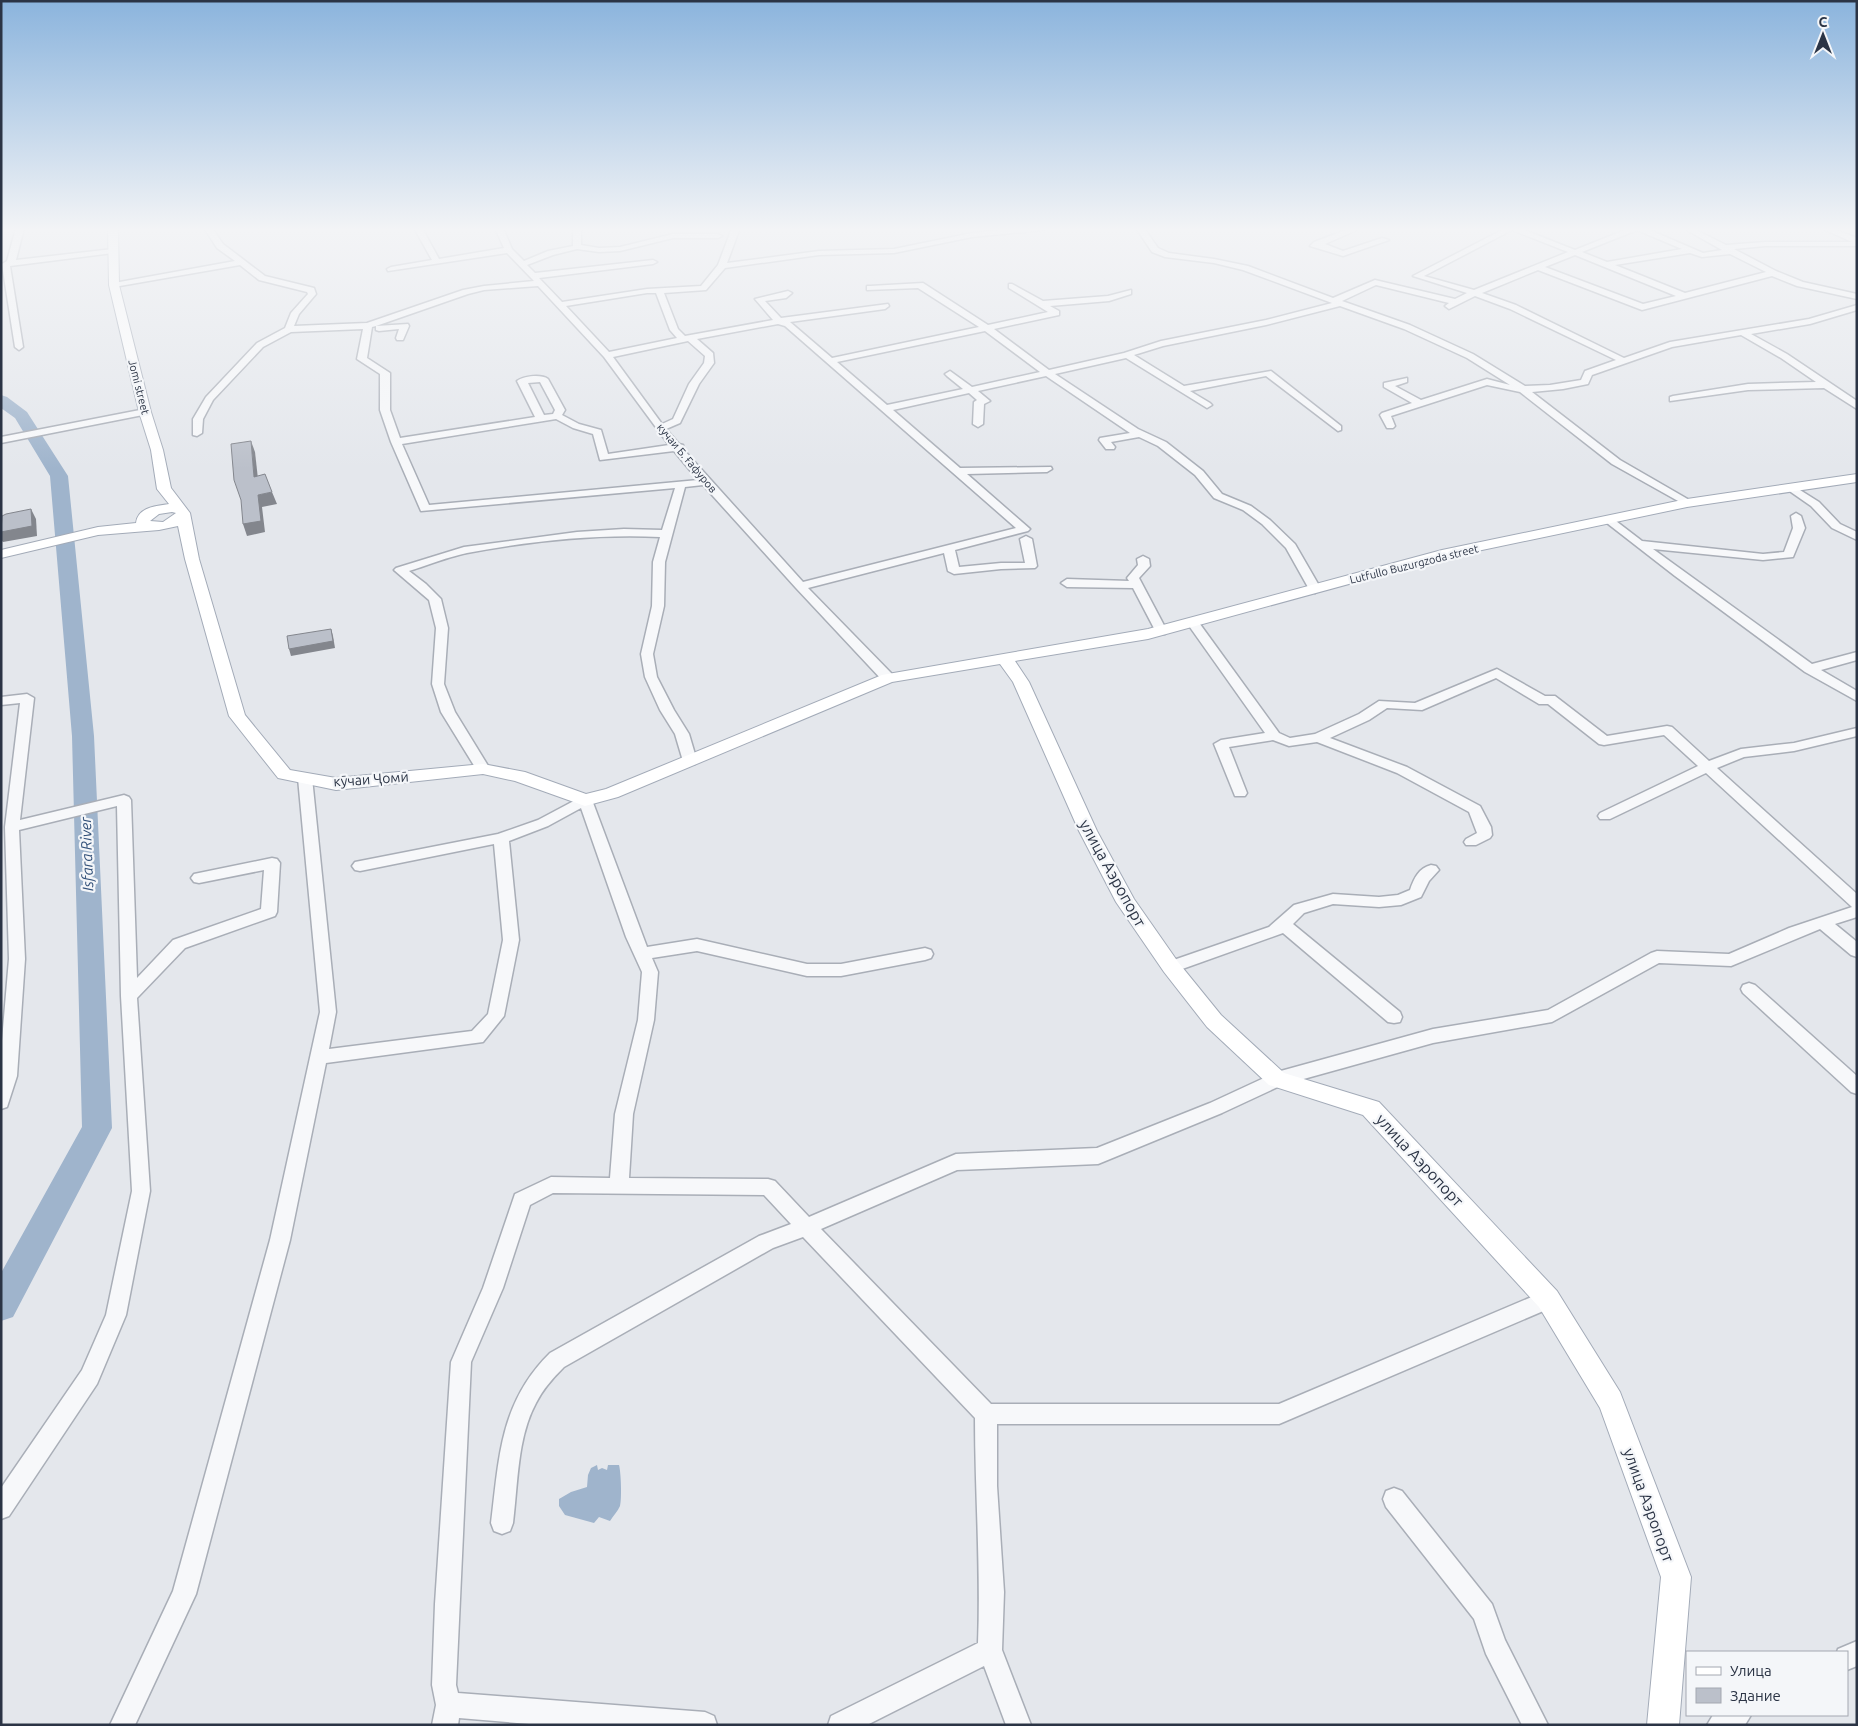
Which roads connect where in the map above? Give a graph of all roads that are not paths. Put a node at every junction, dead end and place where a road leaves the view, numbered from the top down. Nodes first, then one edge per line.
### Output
1 (13, 309) edge
2 (120, 309) edge
3 (299, 309) edge
4 (421, 309) edge
5 (561, 309) edge
6 (666, 309) edge
7 (768, 309) edge
8 (867, 309) edge
9 (957, 309) edge
10 (1049, 309) edge
11 (1321, 309) edge
12 (1356, 309) edge
13 (1516, 309) edge
14 (1852, 309) edge
15 (779, 321) junction
16 (986, 327) junction
17 (289, 328) junction
18 (368, 328) junction
19 (1740, 332) junction
20 (400, 338) dead end
21 (687, 338) junction
22 (19, 346) dead end
23 (606, 355) junction
24 (1127, 355) junction
25 (1622, 360) junction
26 (829, 361) junction
27 (1048, 373) junction
28 (950, 374) dead end
29 (1404, 380) dead end
30 (1823, 385) junction
31 (1521, 388) junction
32 (1184, 389) junction
33 (971, 390) junction
34 (1673, 400) dead end
35 (1420, 404) junction
36 (1207, 405) dead end
37 (1857, 406) edge
38 (884, 409) junction
39 (145, 412) junction
40 (557, 416) junction
41 (541, 418) junction
42 (978, 424) dead end
43 (1390, 426) dead end
44 (660, 428) junction
45 (1338, 428) dead end
46 (197, 433) dead end
47 (1141, 434) junction
48 (2, 440) edge
49 (396, 442) junction
50 (678, 447) junction
51 (1110, 447) dead end
52 (1047, 469) dead end
53 (957, 471) junction
54 (1857, 478) edge
55 (706, 482) junction
56 (681, 484) junction
57 (1792, 488) junction
58 (164, 489) junction
59 (1687, 502) junction
60 (182, 513) junction
61 (1796, 516) dead end
62 (152, 519) junction
63 (1608, 520) junction
64 (94, 532) joint
65 (668, 534) junction
66 (1857, 537) edge
67 (1026, 539) dead end
68 (190, 542) junction
69 (1639, 544) junction
70 (949, 548) junction
71 (1, 554) edge
72 (1144, 559) dead end
73 (1067, 584) dead end
74 (1136, 585) junction
75 (800, 586) junction
76 (1316, 589) junction
77 (1193, 623) junction
78 (1161, 631) junction
79 (1857, 656) edge
80 (1005, 659) junction
81 (1809, 669) junction
82 (888, 678) junction
83 (1857, 697) edge
84 (1, 701) edge
85 (1857, 732) edge
86 (1274, 736) junction
87 (1318, 738) junction
88 (690, 761) junction
89 (1707, 767) junction
90 (483, 769) junction
91 (305, 778) junction
92 (1240, 793) dead end
93 (585, 800) junction
94 (1605, 816) dead end
95 (12, 827) junction
96 (501, 838) junction
97 (1471, 842) dead end
98 (360, 866) dead end
99 (1432, 870) dead end
100 (199, 878) dead end
101 (1857, 903) edge
102 (1857, 911) edge
103 (1823, 923) junction
104 (1282, 924) junction
105 (1857, 951) edge
106 (642, 954) junction
107 (925, 954) dead end
108 (1171, 967) junction
109 (1749, 989) dead end
110 (129, 996) junction
111 (1394, 1017) dead end
112 (319, 1056) junction
113 (1277, 1079) junction
114 (1857, 1087) edge
115 (1, 1102) edge
116 (619, 1185) junction
117 (806, 1227) junction
118 (1548, 1298) junction
119 (986, 1414) junction
120 (1394, 1499) dead end
121 (1, 1508) edge
122 (502, 1523) dead end
123 (990, 1650) junction
124 (446, 1715) edge
125 (1736, 1716) edge
126 (122, 1725) edge
127 (705, 1725) edge
128 (840, 1725) edge
129 (1019, 1725) edge
130 (1536, 1725) edge
131 (1663, 1725) edge
132 (1719, 1725) edge

1 - 22 street
2 - 39 main road, Jomi street
3 - 17 street
4 - 18 street
5 - 23 street, кучаи Б. Ғафуров
6 - 21 street
7 - 15 street
8 - 15 street
9 - 16 street
10 - 16 street
11 - 24 street
12 - 31 street
13 - 25 street
14 - 19 street
15 - 21 street
15 - 26 street
16 - 26 street
16 - 27 street
17 - 18 street
17 - 46 street
18 - 20 street
18 - 49 street
19 - 25 street
19 - 30 street
21 - 23 street
21 - 44 street
23 - 44 street, кучаи Б. Ғафуров
24 - 27 street
24 - 32 street
25 - 31 street
26 - 38 street
27 - 33 street
27 - 47 street
28 - 33 street
29 - 35 street
30 - 34 street
30 - 37 street
31 - 35 street
31 - 59 street
32 - 36 street
32 - 45 street
33 - 38 street
33 - 42 street
35 - 43 street
38 - 53 street
39 - 48 street
39 - 58 main road, Jomi street
40 - 41 street
40 - 41 street
40 - 50 street
41 - 49 street
44 - 50 street, кучаи Б. Ғафуров
47 - 51 street
47 - 76 street
49 - 56 street
50 - 55 street, кучаи Б. Ғафуров
52 - 53 street
53 - 70 street
54 - 57 main road, Lutfullo Buzurgzoda street
55 - 56 street
55 - 75 street, кучаи Б. Ғафуров
56 - 65 street
57 - 59 main road, Lutfullo Buzurgzoda street
57 - 66 street
58 - 60 main road, Jomi street
58 - 62 main road
59 - 63 main road, Lutfullo Buzurgzoda street
60 - 62 main road
60 - 68 main road, кӯчаи Ҷомӣ
61 - 69 street
62 - 64 main road
62 - 68 main road
63 - 69 street
63 - 76 main road, Lutfullo Buzurgzoda street
64 - 71 main road
65 - 88 street
65 - 90 street
67 - 70 street
68 - 91 main road, кӯчаи Ҷомӣ
69 - 81 street
70 - 75 street
72 - 74 street
73 - 74 street
74 - 78 street
75 - 82 street, кучаи Б. Ғафуров
76 - 77 main road, Lutfullo Buzurgzoda street
77 - 78 main road, Lutfullo Buzurgzoda street
77 - 86 street
78 - 80 main road, Lutfullo Buzurgzoda street
79 - 81 street
80 - 82 main road, Lutfullo Buzurgzoda street
80 - 108 main road, улица Аэропорт
81 - 83 street
82 - 88 main road, Lutfullo Buzurgzoda street
84 - 95 street
85 - 89 street
86 - 87 street
86 - 92 street
87 - 89 street
87 - 97 street
88 - 93 main road, Lutfullo Buzurgzoda street
89 - 94 street
89 - 101 street
90 - 91 main road, кӯчаи Ҷомӣ
90 - 93 main road, кӯчаи Ҷомӣ
91 - 112 street
93 - 96 street
93 - 106 street
95 - 110 street
95 - 115 street
96 - 98 street
96 - 112 street
99 - 104 street
100 - 110 street
102 - 103 street
103 - 105 street
103 - 113 street
104 - 108 street
104 - 111 street
106 - 107 street
106 - 116 street
108 - 113 main road, улица Аэропорт
109 - 114 street
110 - 121 street
112 - 126 street
113 - 117 street
113 - 118 main road, улица Аэропорт
116 - 117 street
116 - 124 street
117 - 119 street
117 - 122 street
118 - 119 street
118 - 131 main road, улица Аэропорт
119 - 123 street
120 - 130 street
123 - 128 street
123 - 129 street
124 - 127 street
125 - 132 street

